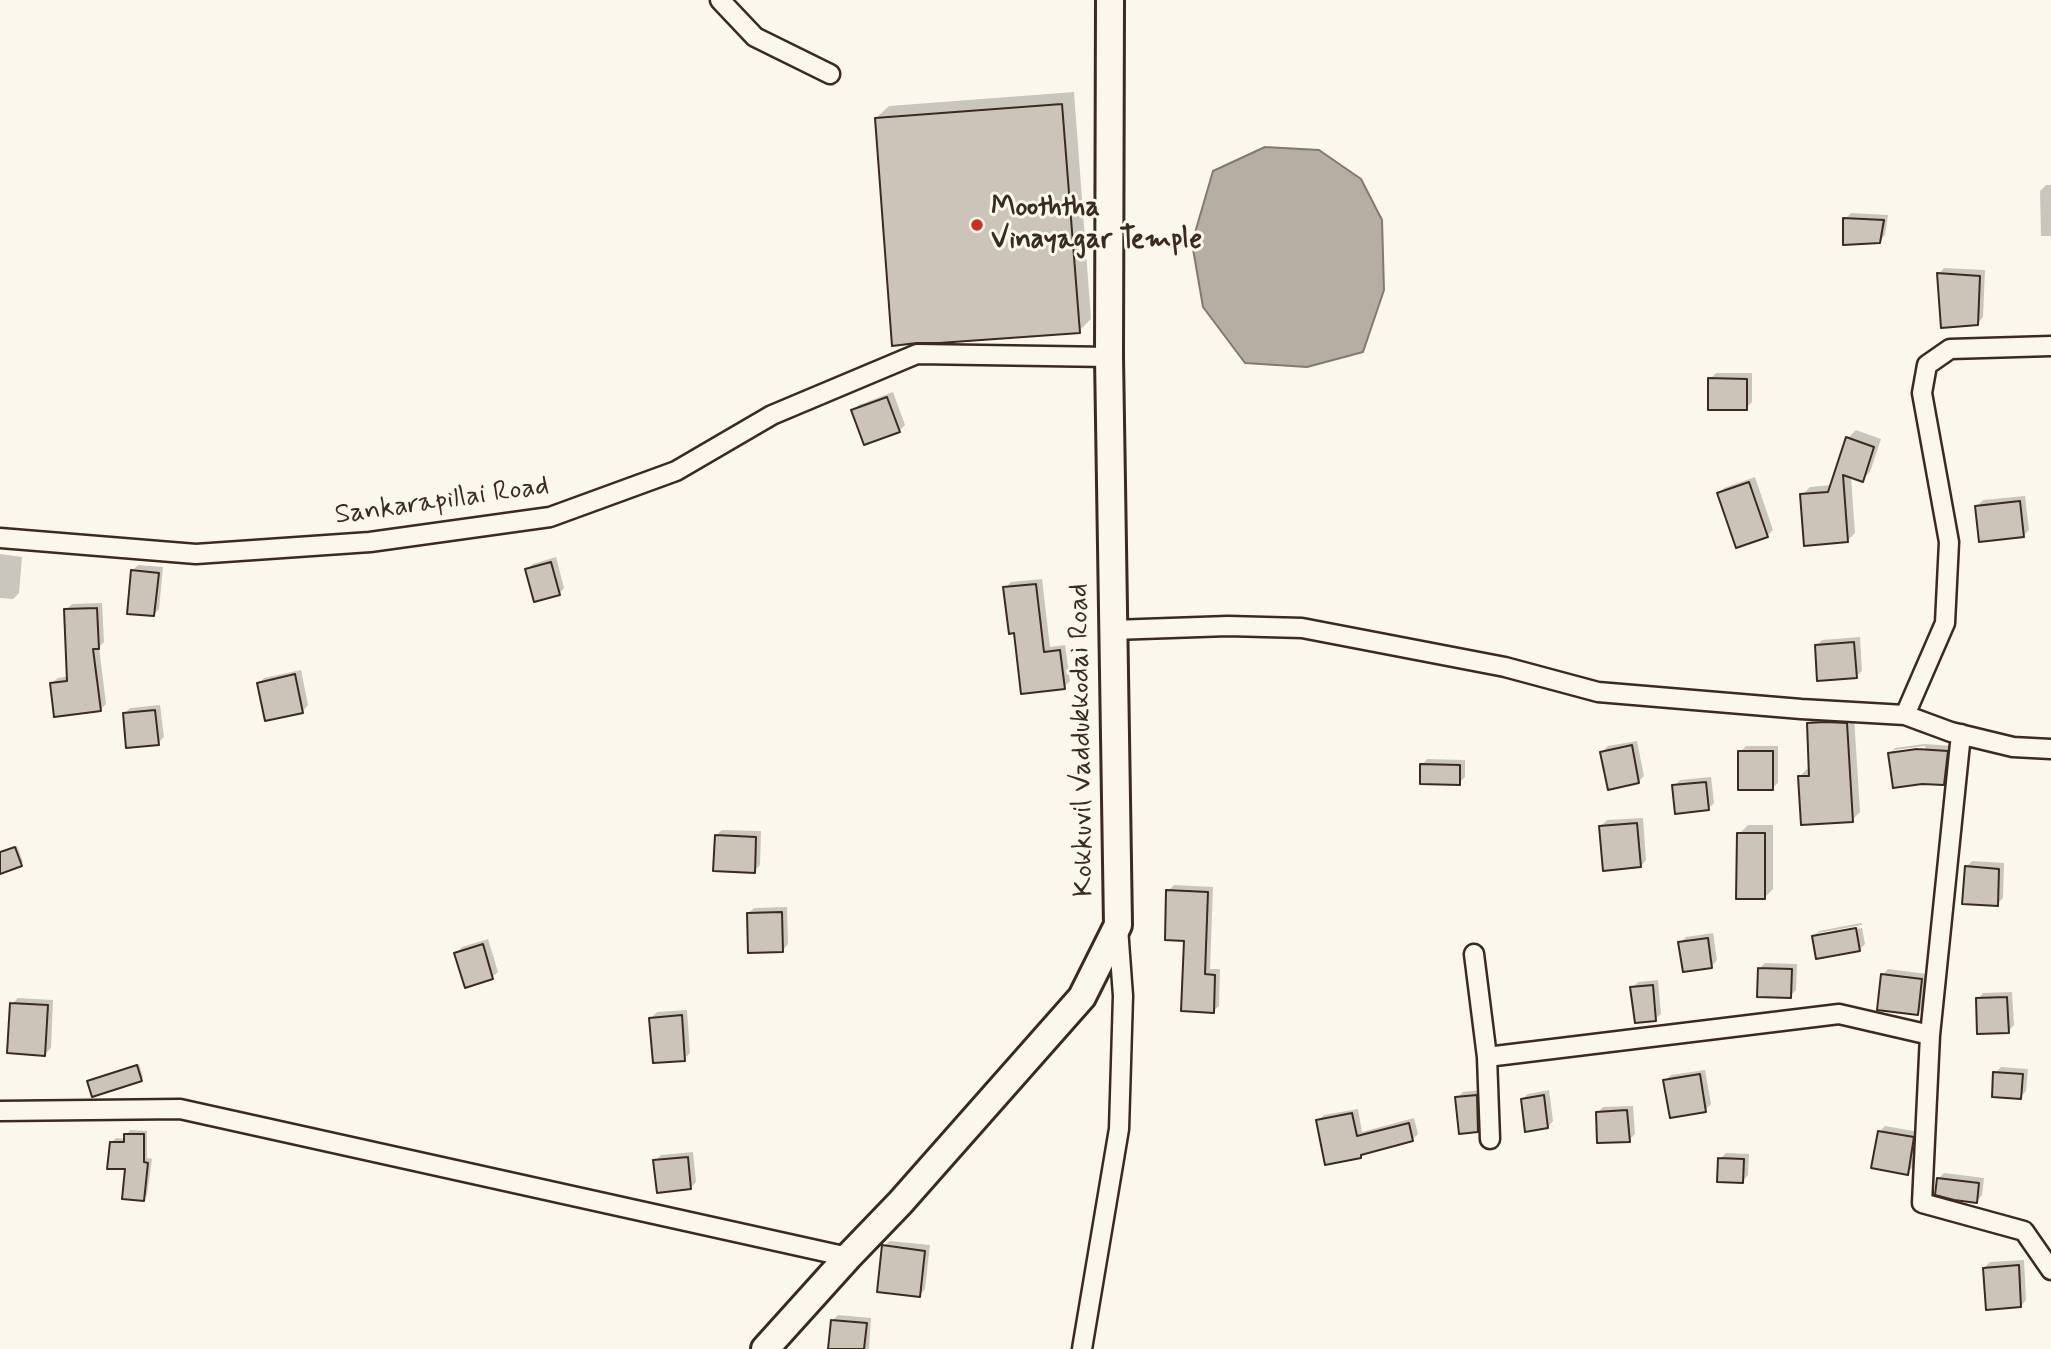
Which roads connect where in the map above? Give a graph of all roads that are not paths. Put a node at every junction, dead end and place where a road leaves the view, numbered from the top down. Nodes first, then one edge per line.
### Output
1 (720, 0) edge
2 (1110, 0) edge
3 (830, 74) dead end
4 (2051, 346) edge
5 (1110, 357) junction
6 (0, 538) edge
7 (1113, 630) junction
8 (1905, 715) junction
9 (1961, 734) junction
10 (2051, 749) edge
11 (1118, 925) junction
12 (1475, 954) dead end
13 (1930, 1035) junction
14 (1487, 1057) junction
15 (0, 1111) edge
16 (1490, 1139) dead end
17 (848, 1257) junction
18 (2051, 1270) edge
19 (765, 1349) edge
20 (1082, 1349) edge

1 - 3 street
2 - 5 main road, Kokkuvil Vaddukkodai Road
4 - 8 street
5 - 6 street, Sankarapillai Road
5 - 7 main road, Kokkuvil Vaddukkodai Road
7 - 8 street
7 - 11 main road, Kokkuvil Vaddukkodai Road
8 - 9 street
9 - 10 street
9 - 13 street
11 - 17 main road, Kokkuvil Vaddukkodai Road
11 - 20 street
12 - 14 street
13 - 14 street
13 - 18 street
14 - 16 street
15 - 17 street
17 - 19 main road, Kokkuvil Vaddukkodai Road

